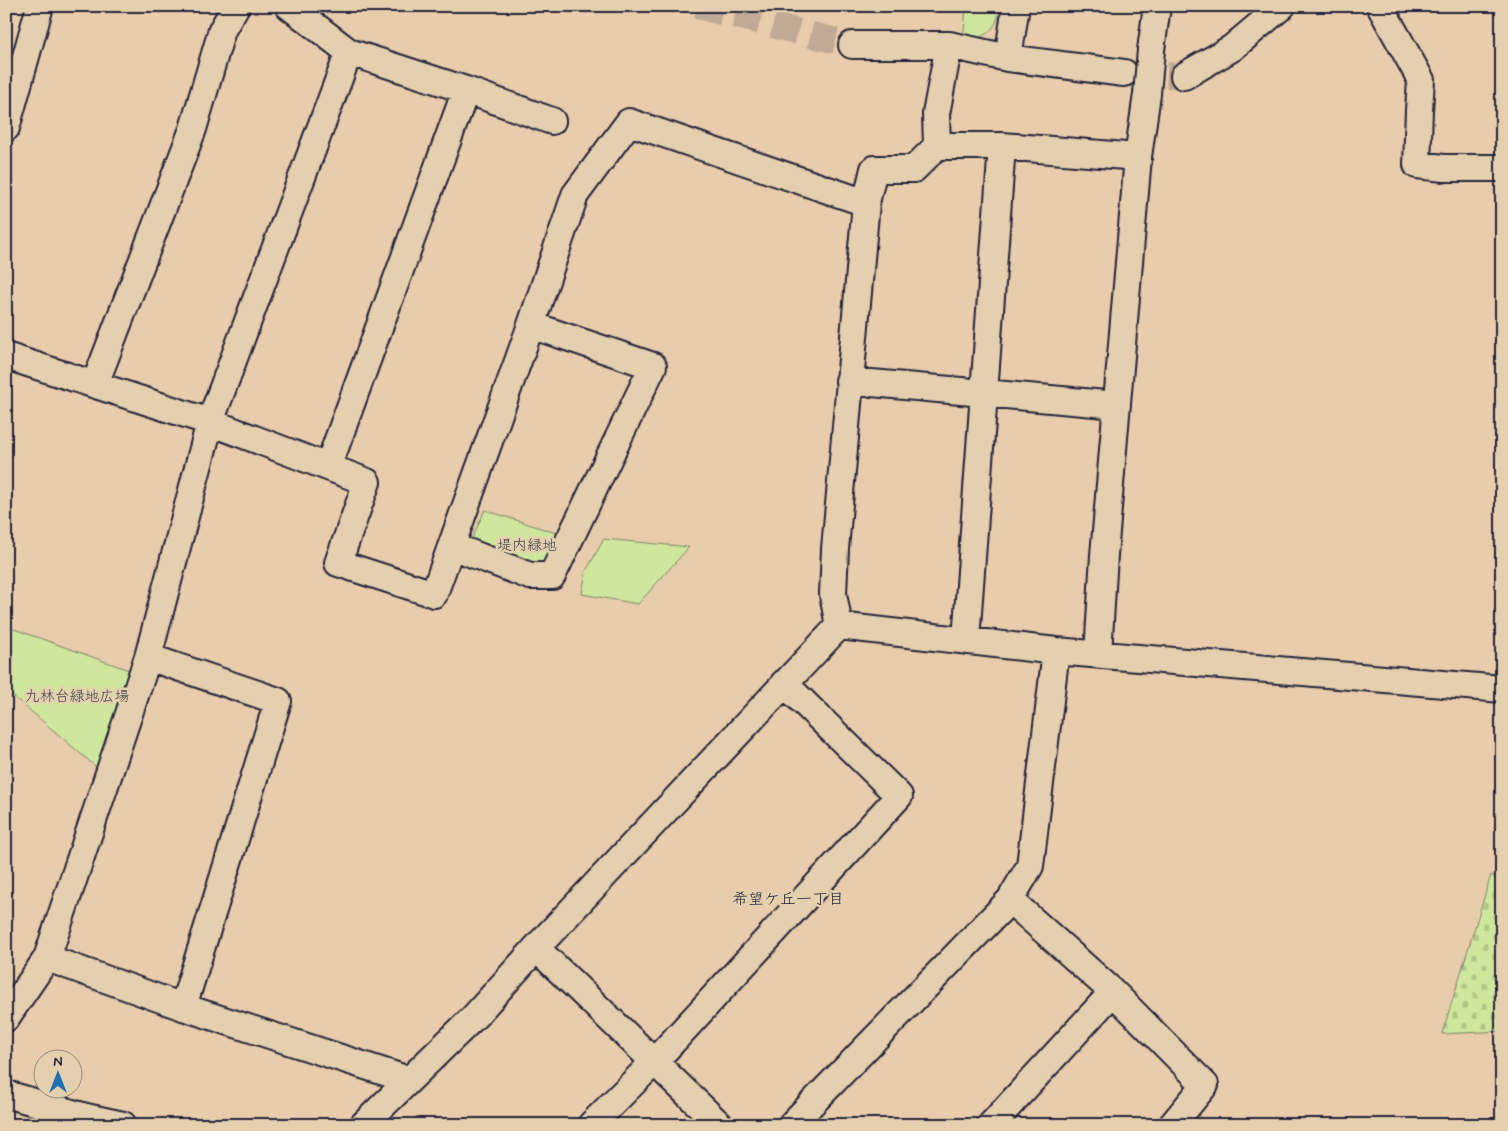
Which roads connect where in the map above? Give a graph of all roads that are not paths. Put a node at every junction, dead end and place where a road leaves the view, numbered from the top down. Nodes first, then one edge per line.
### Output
1 (40, 6) edge
2 (236, 6) edge
3 (289, 6) edge
4 (1016, 6) edge
5 (1157, 6) edge
6 (1282, 6) edge
7 (1380, 6) edge
8 (852, 45) tunnel mouth
9 (949, 45) junction
10 (348, 52) junction
11 (1008, 58) junction
12 (16, 63) edge
13 (1124, 73) tunnel mouth
14 (1184, 76) tunnel mouth
15 (466, 90) junction
16 (552, 121) dead end
17 (6, 128) edge
18 (937, 146) junction
19 (1002, 146) junction
20 (1138, 157) junction
21 (1502, 168) edge
22 (866, 203) junction
23 (531, 325) junction
24 (6, 356) edge
25 (849, 381) junction
26 (95, 384) junction
27 (982, 393) junction
28 (1117, 404) junction
29 (210, 422) junction
30 (328, 467) junction
31 (452, 546) junction
32 (839, 626) junction
33 (966, 640) junction
34 (1056, 651) junction
35 (1098, 654) junction
36 (148, 657) junction
37 (784, 683) junction
38 (1502, 689) edge
39 (1010, 900) junction
40 (536, 948) junction
41 (48, 958) junction
42 (1113, 992) junction
43 (183, 1007) junction
44 (6, 1018) edge
45 (655, 1061) junction
46 (409, 1080) junction
47 (6, 1094) edge
48 (123, 1125) edge
49 (362, 1125) edge
50 (591, 1125) edge
51 (720, 1125) edge
52 (791, 1125) edge
53 (991, 1125) edge
54 (1172, 1125) edge

1 - 12 street
2 - 26 street
3 - 10 street
4 - 11 street
5 - 20 street, bridge
6 - 14 street
7 - 21 street
8 - 9 street
9 - 11 street
9 - 18 street
10 - 15 street
10 - 29 street
11 - 13 street
12 - 17 street
15 - 16 street
15 - 30 street
18 - 19 street
18 - 22 street
19 - 20 street
19 - 27 street
20 - 28 street
22 - 23 street
22 - 25 street
23 - 31 street
23 - 31 street
24 - 26 street
25 - 27 street
25 - 32 street
26 - 29 street
27 - 28 street
27 - 33 street
28 - 35 street
29 - 30 street
29 - 36 street
30 - 31 street
32 - 33 street
32 - 37 street
33 - 34 street
34 - 35 street
34 - 39 street
35 - 38 street
36 - 41 street
36 - 43 street
37 - 40 street
37 - 45 street
39 - 42 street
39 - 52 street
40 - 45 street
40 - 46 street
41 - 43 street
41 - 44 street
42 - 53 street
42 - 54 street
43 - 46 street
45 - 50 street
45 - 51 street
46 - 49 street
47 - 48 street

